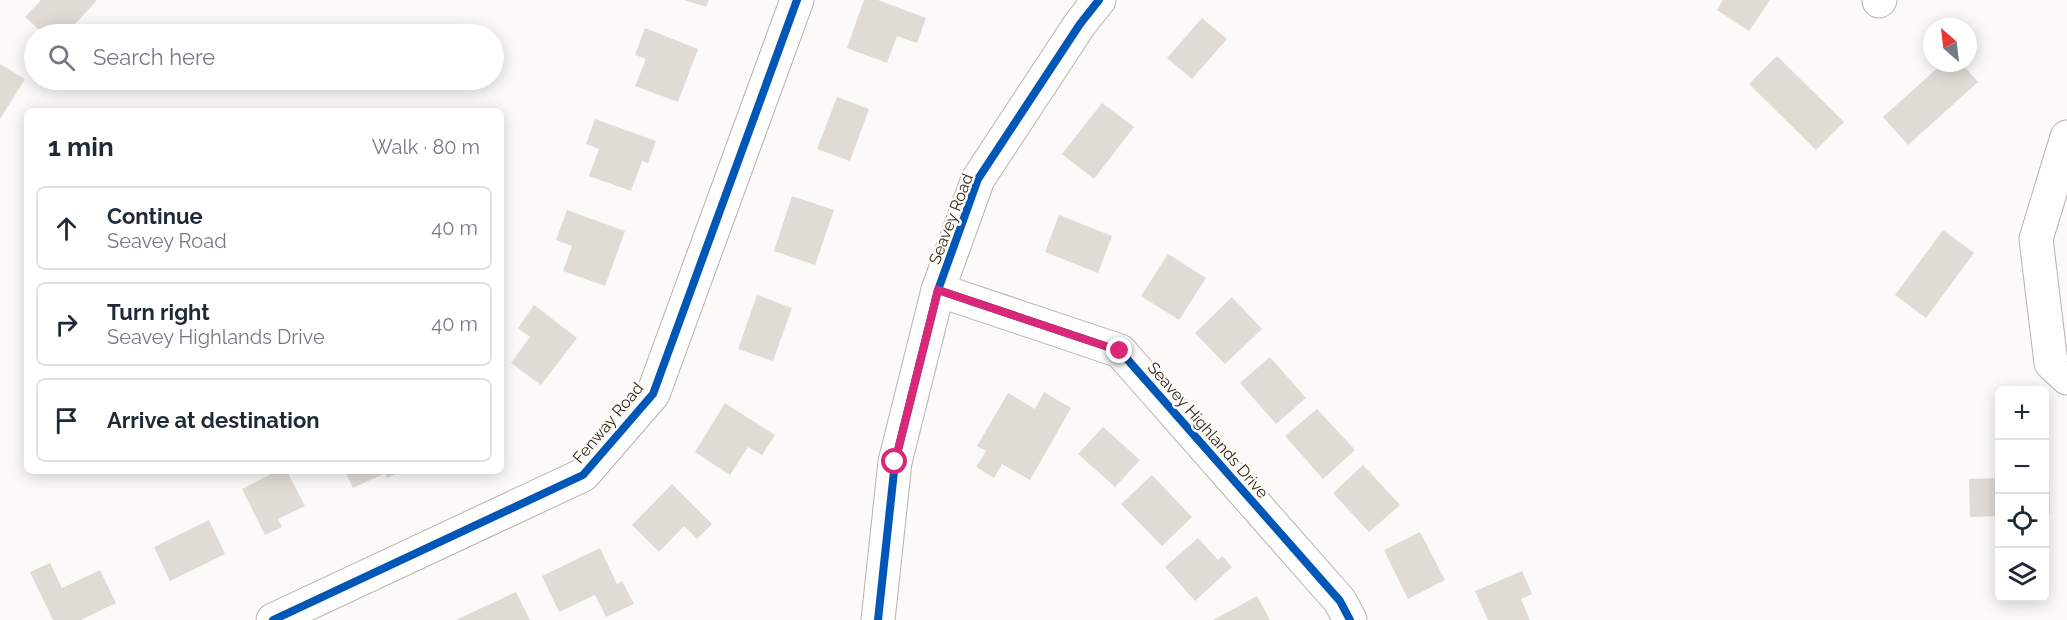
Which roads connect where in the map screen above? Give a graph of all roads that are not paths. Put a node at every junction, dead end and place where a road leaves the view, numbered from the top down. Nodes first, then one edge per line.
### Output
1 (797, 0) edge
2 (1099, 0) edge
3 (2067, 137) edge
4 (938, 290) junction
5 (2062, 365) edge
6 (273, 620) edge
7 (878, 620) edge
8 (1350, 620) edge

1 - 6 street, Fenway Road
2 - 4 street, Seavey Road
3 - 5 street
4 - 7 street, Seavey Road
4 - 8 street, Seavey Highlands Drive

